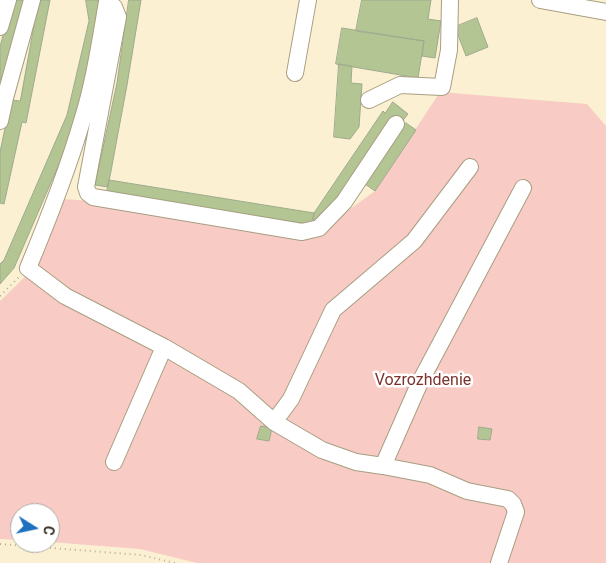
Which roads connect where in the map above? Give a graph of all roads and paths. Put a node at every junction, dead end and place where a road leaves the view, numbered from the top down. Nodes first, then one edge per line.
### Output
1 (8, 0) edge
2 (32, 0) edge
3 (308, 0) edge
4 (450, 0) edge
5 (540, 0) edge
6 (107, 1) edge
7 (606, 12) edge
8 (0, 27) edge
9 (295, 73) dead end
10 (369, 100) dead end
11 (0, 121) edge
12 (396, 124) dead end
13 (470, 167) dead end
14 (523, 188) dead end
15 (28, 268) junction
16 (0, 296) edge
17 (164, 347) junction
18 (274, 422) junction
19 (114, 462) dead end
20 (383, 466) junction
21 (0, 544) edge
22 (175, 563) edge
23 (499, 563) edge

1 - 8 street
2 - 11 street
3 - 9 street
4 - 10 street
5 - 7 street
6 - 12 street
6 - 15 street
13 - 18 street
14 - 20 street
15 - 16 path
15 - 17 street
17 - 18 street
17 - 19 street
18 - 20 street
20 - 23 street
21 - 22 path

